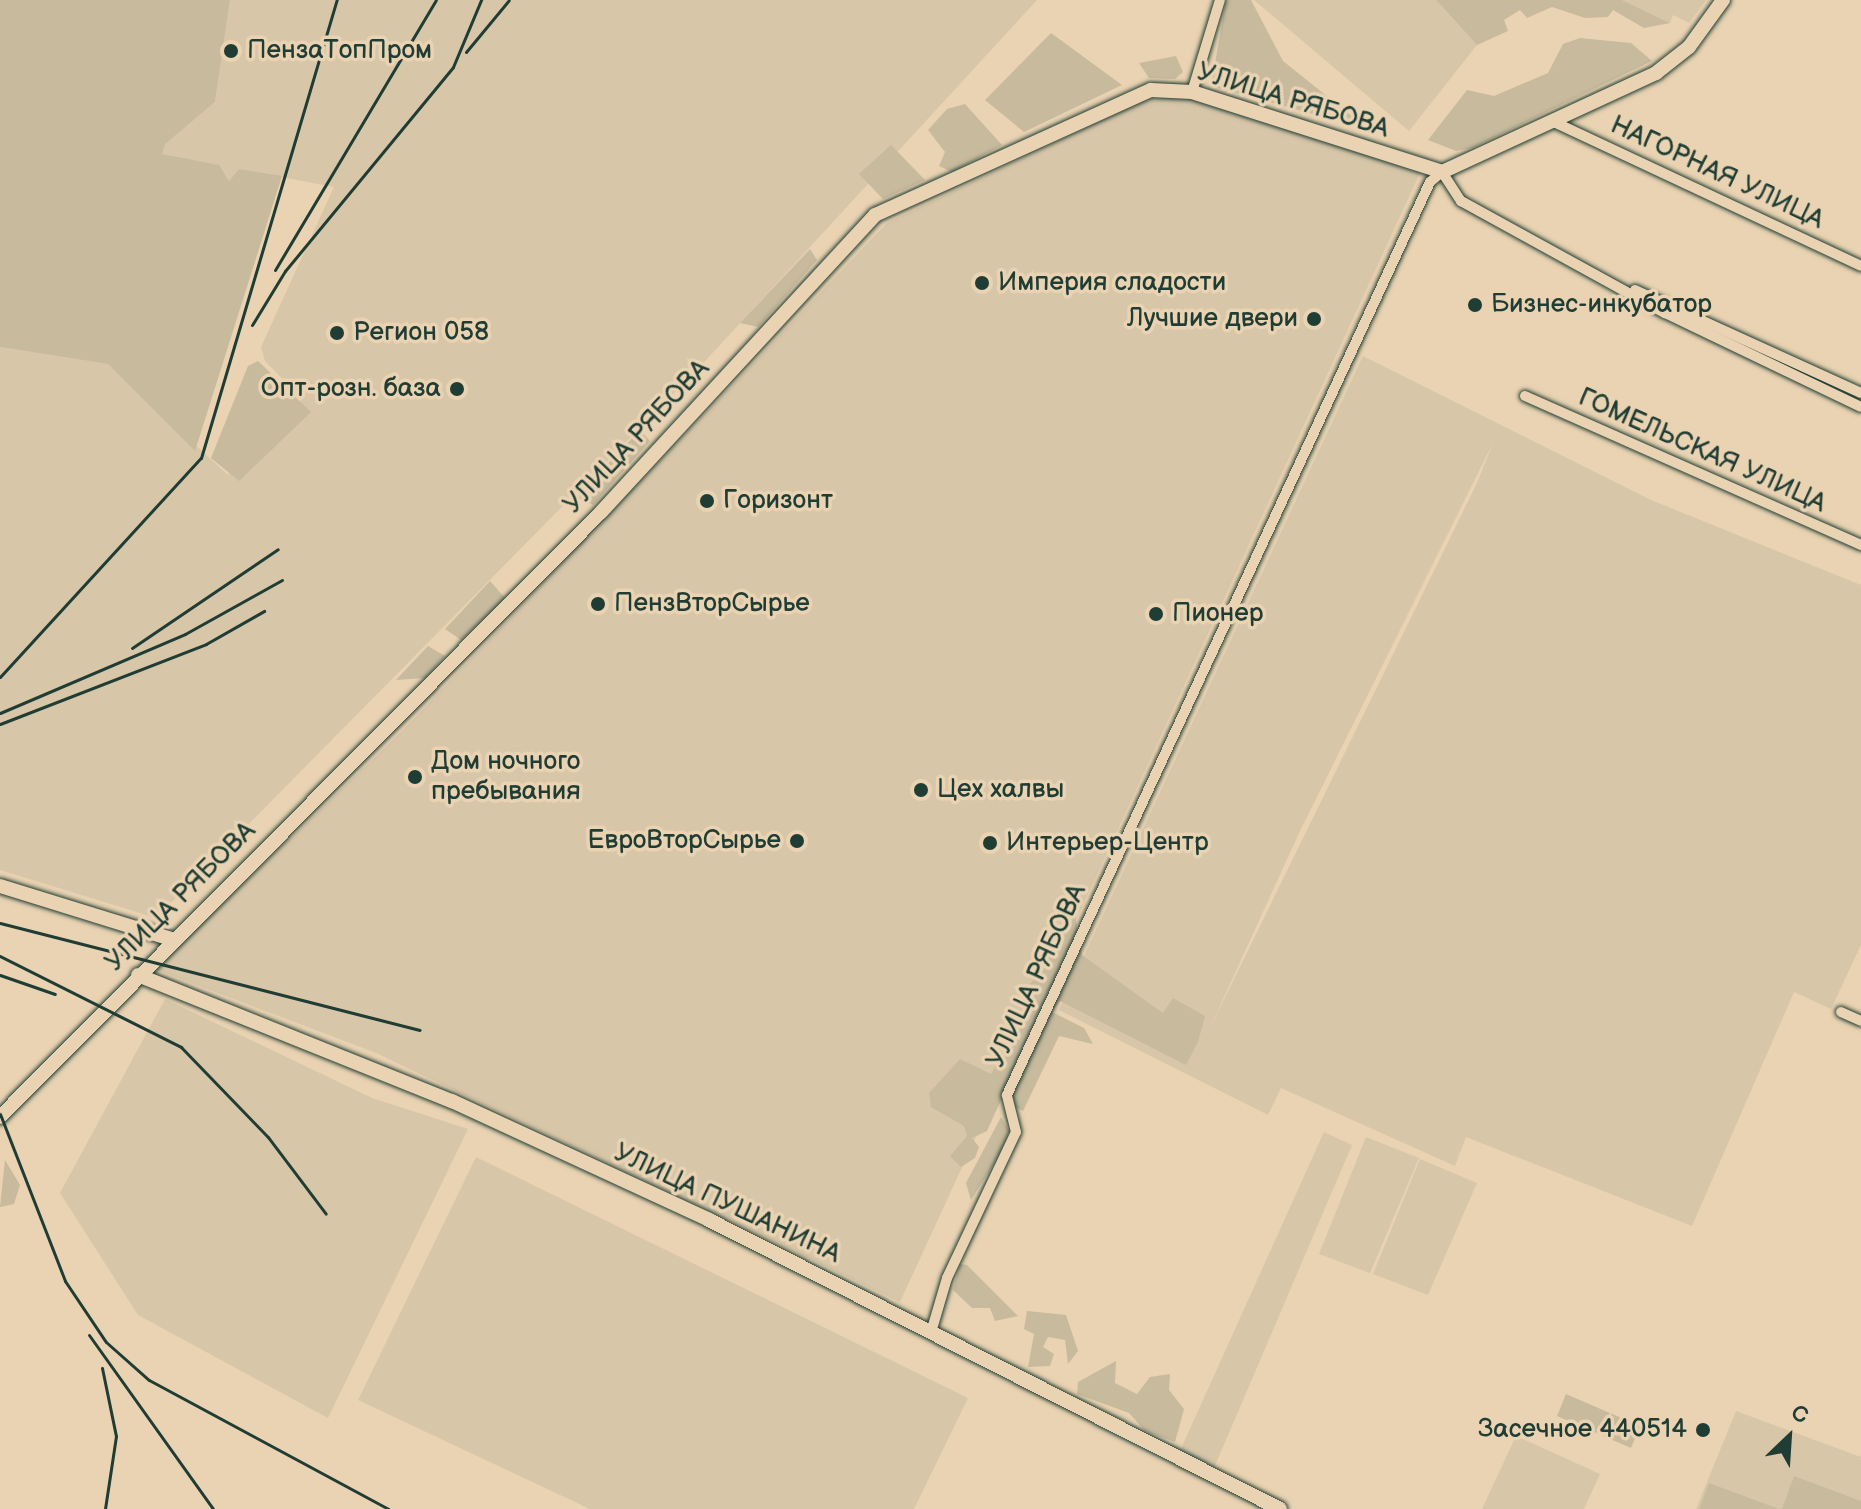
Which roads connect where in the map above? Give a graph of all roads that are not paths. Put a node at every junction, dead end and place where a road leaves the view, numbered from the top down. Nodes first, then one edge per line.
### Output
1 (1220, 0) edge
2 (1723, 0) edge
3 (1192, 92) junction
4 (1554, 122) junction
5 (1442, 172) junction
6 (1861, 266) edge
7 (1599, 275) junction
8 (1861, 393) edge
9 (1525, 396) dead end
10 (1861, 407) edge
11 (1861, 545) edge
12 (0, 886) edge
13 (171, 939) junction
14 (138, 975) junction
15 (1841, 1012) dead end
16 (1861, 1021) edge
17 (0, 1117) edge
18 (932, 1329) junction
19 (1280, 1509) edge

1 - 3 street
2 - 4 street
3 - 5 street, УЛИЦА РЯБОВА
3 - 13 street, УЛИЦА РЯБОВА
4 - 5 street
4 - 6 street, НАГОРНАЯ УЛИЦА
5 - 7 street
5 - 18 street, УЛИЦА РЯБОВА
7 - 8 street
7 - 10 street
9 - 11 street, ГОМЕЛЬСКАЯ УЛИЦА
12 - 13 street
13 - 14 street, УЛИЦА РЯБОВА
14 - 17 street, УЛИЦА РЯБОВА
14 - 18 street, УЛИЦА ПУШАНИНА
15 - 16 street
18 - 19 street, УЛИЦА ПУШАНИНА

